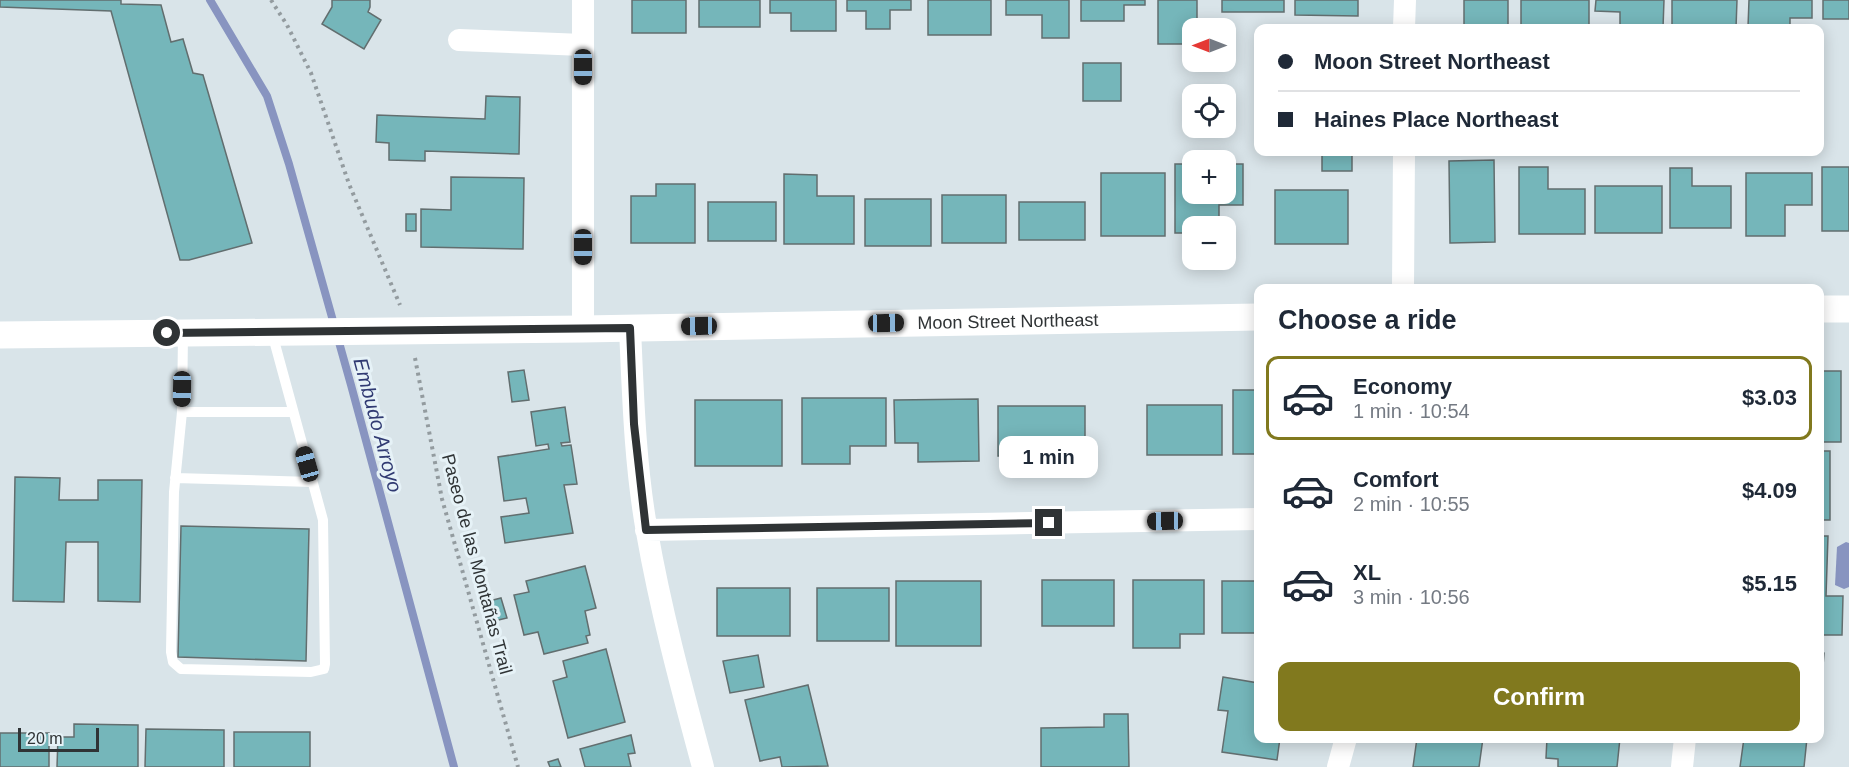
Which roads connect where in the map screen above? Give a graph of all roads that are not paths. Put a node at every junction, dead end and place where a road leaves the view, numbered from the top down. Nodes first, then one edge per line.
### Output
1 (583, 0) edge
2 (1405, 0) edge
3 (1404, 24) edge
4 (459, 40) dead end
5 (583, 45) junction
6 (1404, 156) edge
7 (1403, 284) edge
8 (1824, 309) edge
9 (1849, 309) edge
10 (1254, 317) edge
11 (630, 328) junction
12 (583, 329) junction
13 (183, 333) junction
14 (272, 333) junction
15 (0, 335) edge
16 (182, 412) junction
17 (293, 412) junction
18 (176, 478) junction
19 (312, 483) junction
20 (1254, 519) edge
21 (646, 530) junction
22 (1345, 743) edge
23 (1684, 743) edge
24 (703, 767) edge
25 (1338, 767) edge
26 (1682, 767) edge

1 - 5 street
2 - 3 street
4 - 5 street
5 - 12 street
6 - 7 street
8 - 9 street
10 - 11 street, Moon Street Northeast
11 - 12 street, Moon Street Northeast
11 - 21 street
12 - 14 street, Moon Street Northeast
13 - 14 street, Moon Street Northeast
13 - 15 street, Moon Street Northeast
13 - 16 lane
14 - 17 lane
16 - 17 lane
16 - 18 lane
17 - 19 lane
18 - 19 lane
18 - 19 lane
20 - 21 street
21 - 24 street
22 - 25 street
23 - 26 street

